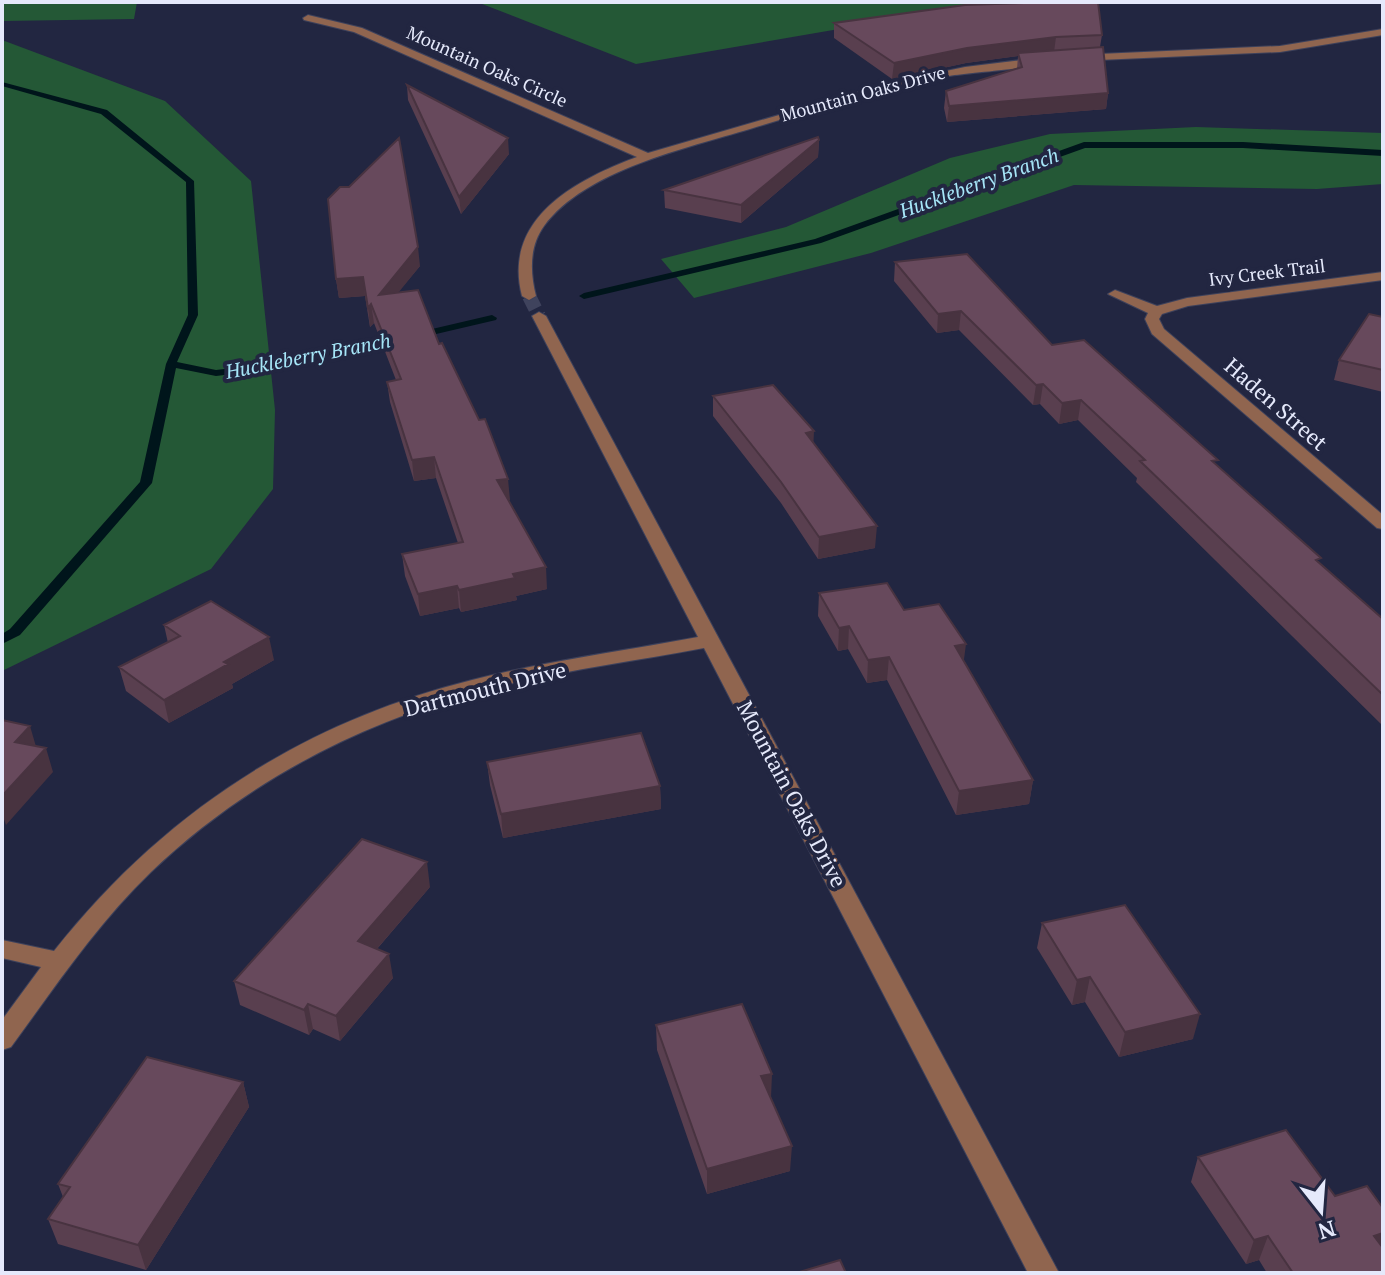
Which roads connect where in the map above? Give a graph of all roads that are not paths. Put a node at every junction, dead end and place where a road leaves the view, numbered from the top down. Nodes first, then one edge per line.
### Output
1 (308, 18) dead end
2 (1383, 32) edge
3 (649, 158) junction
4 (1383, 276) edge
5 (1115, 294) dead end
6 (1156, 311) junction
7 (1383, 524) edge
8 (712, 641) junction
9 (2, 949) edge
10 (59, 962) junction
11 (2, 1040) edge
12 (1044, 1273) edge

1 - 3 street, Mountain Oaks Circle
2 - 3 street, Mountain Oaks Drive
3 - 8 street, Mountain Oaks Drive
4 - 6 street, Ivy Creek Trail
5 - 6 street
6 - 7 street, Haden Street
8 - 10 street, Dartmouth Drive
8 - 12 street, Mountain Oaks Drive
9 - 10 street
10 - 11 street, Dartmouth Drive

